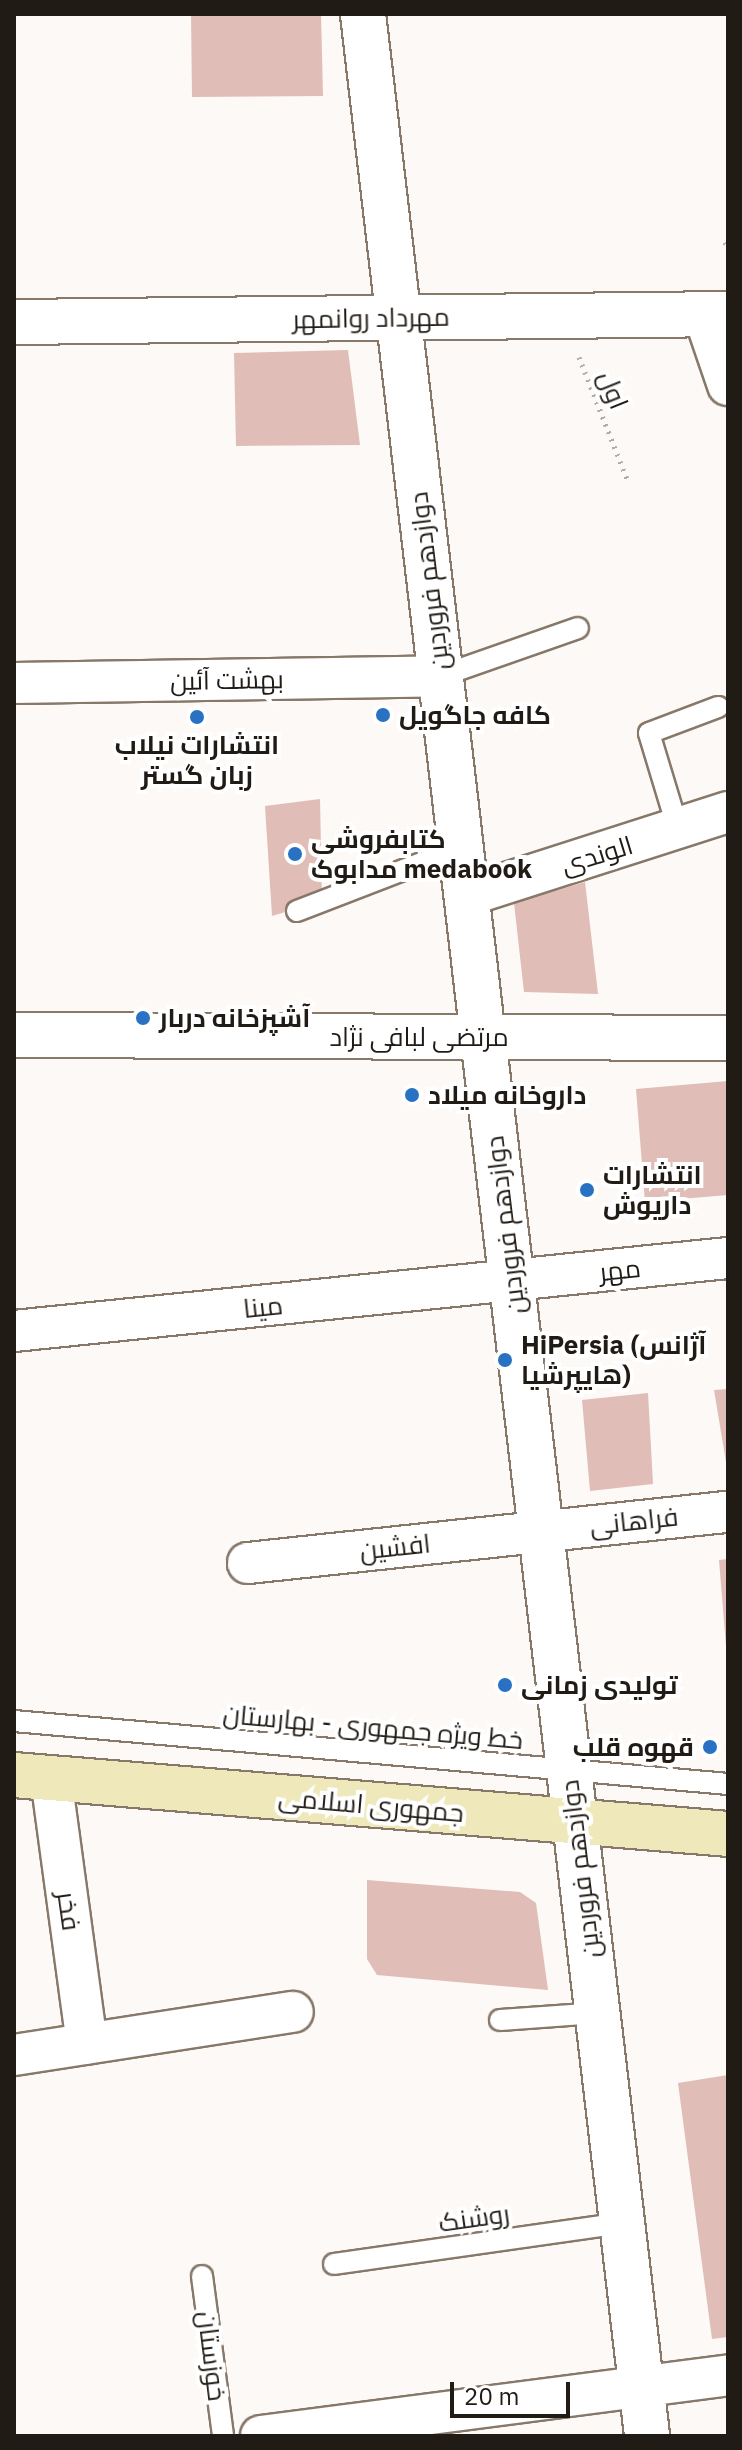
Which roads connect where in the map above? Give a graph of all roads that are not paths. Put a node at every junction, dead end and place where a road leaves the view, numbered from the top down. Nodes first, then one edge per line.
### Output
1 (363, 14) edge
2 (716, 314) edge
3 (398, 318) junction
4 (14, 322) edge
5 (728, 385) edge
6 (578, 628) dead end
7 (441, 676) junction
8 (14, 683) edge
9 (718, 707) dead end
10 (728, 812) edge
11 (678, 829) junction
12 (460, 848) junction
13 (466, 896) junction
14 (297, 911) dead end
15 (14, 1035) edge
16 (483, 1037) junction
17 (728, 1038) edge
18 (728, 1258) edge
19 (512, 1282) junction
20 (14, 1331) edge
21 (728, 1512) edge
22 (541, 1530) junction
23 (248, 1563) dead end
24 (14, 1721) edge
25 (569, 1771) junction
26 (32, 1776) edge
27 (728, 1784) edge
28 (577, 1822) junction
29 (728, 1834) edge
30 (293, 2012) dead end
31 (597, 2013) junction
32 (500, 2020) dead end
33 (87, 2044) junction
34 (14, 2055) edge
35 (622, 2223) junction
36 (334, 2264) dead end
37 (202, 2276) dead end
38 (728, 2375) edge
39 (641, 2386) junction
40 (223, 2436) edge
41 (261, 2436) edge
42 (647, 2436) edge

1 - 3 main road, دوازدهم فروردین
2 - 3 main road, مهرداد روانمهر
2 - 5 street
3 - 4 main road, مهرداد روانمهر
3 - 7 main road, دوازدهم فروردین
6 - 7 lane
7 - 8 street, بهشت آئین
7 - 12 main road, دوازدهم فروردین
9 - 11 lane
10 - 11 street, الوندی
11 - 13 street, الوندی
12 - 13 main road, دوازدهم فروردین
12 - 14 lane
13 - 16 main road, دوازدهم فروردین
15 - 16 main road, مرتضی لبافی نژاد
16 - 17 main road, مرتضی لبافی نژاد
16 - 19 main road, دوازدهم فروردین
18 - 19 street, مهر
19 - 20 street, مینا
19 - 22 main road, دوازدهم فروردین
21 - 22 street, فراهانی
22 - 23 street, افشین
22 - 25 main road, دوازدهم فروردین
24 - 25 lane, خط ویژه جمهوری - بهارستان
25 - 27 lane, خط ویژه جمهوری - بهارستان
25 - 28 main road, دوازدهم فروردین
26 - 28 main road, جمهوری اسلامی
26 - 33 street, فخر
28 - 29 main road, جمهوری اسلامی
28 - 31 main road, دوازدهم فروردین
30 - 33 street
31 - 32 lane
31 - 35 main road, دوازدهم فروردین
33 - 34 street
35 - 36 lane, روشنک
35 - 39 main road, دوازدهم فروردین
37 - 40 lane, خوزستان
38 - 39 street
39 - 41 street
39 - 42 main road, دوازدهم فروردین

